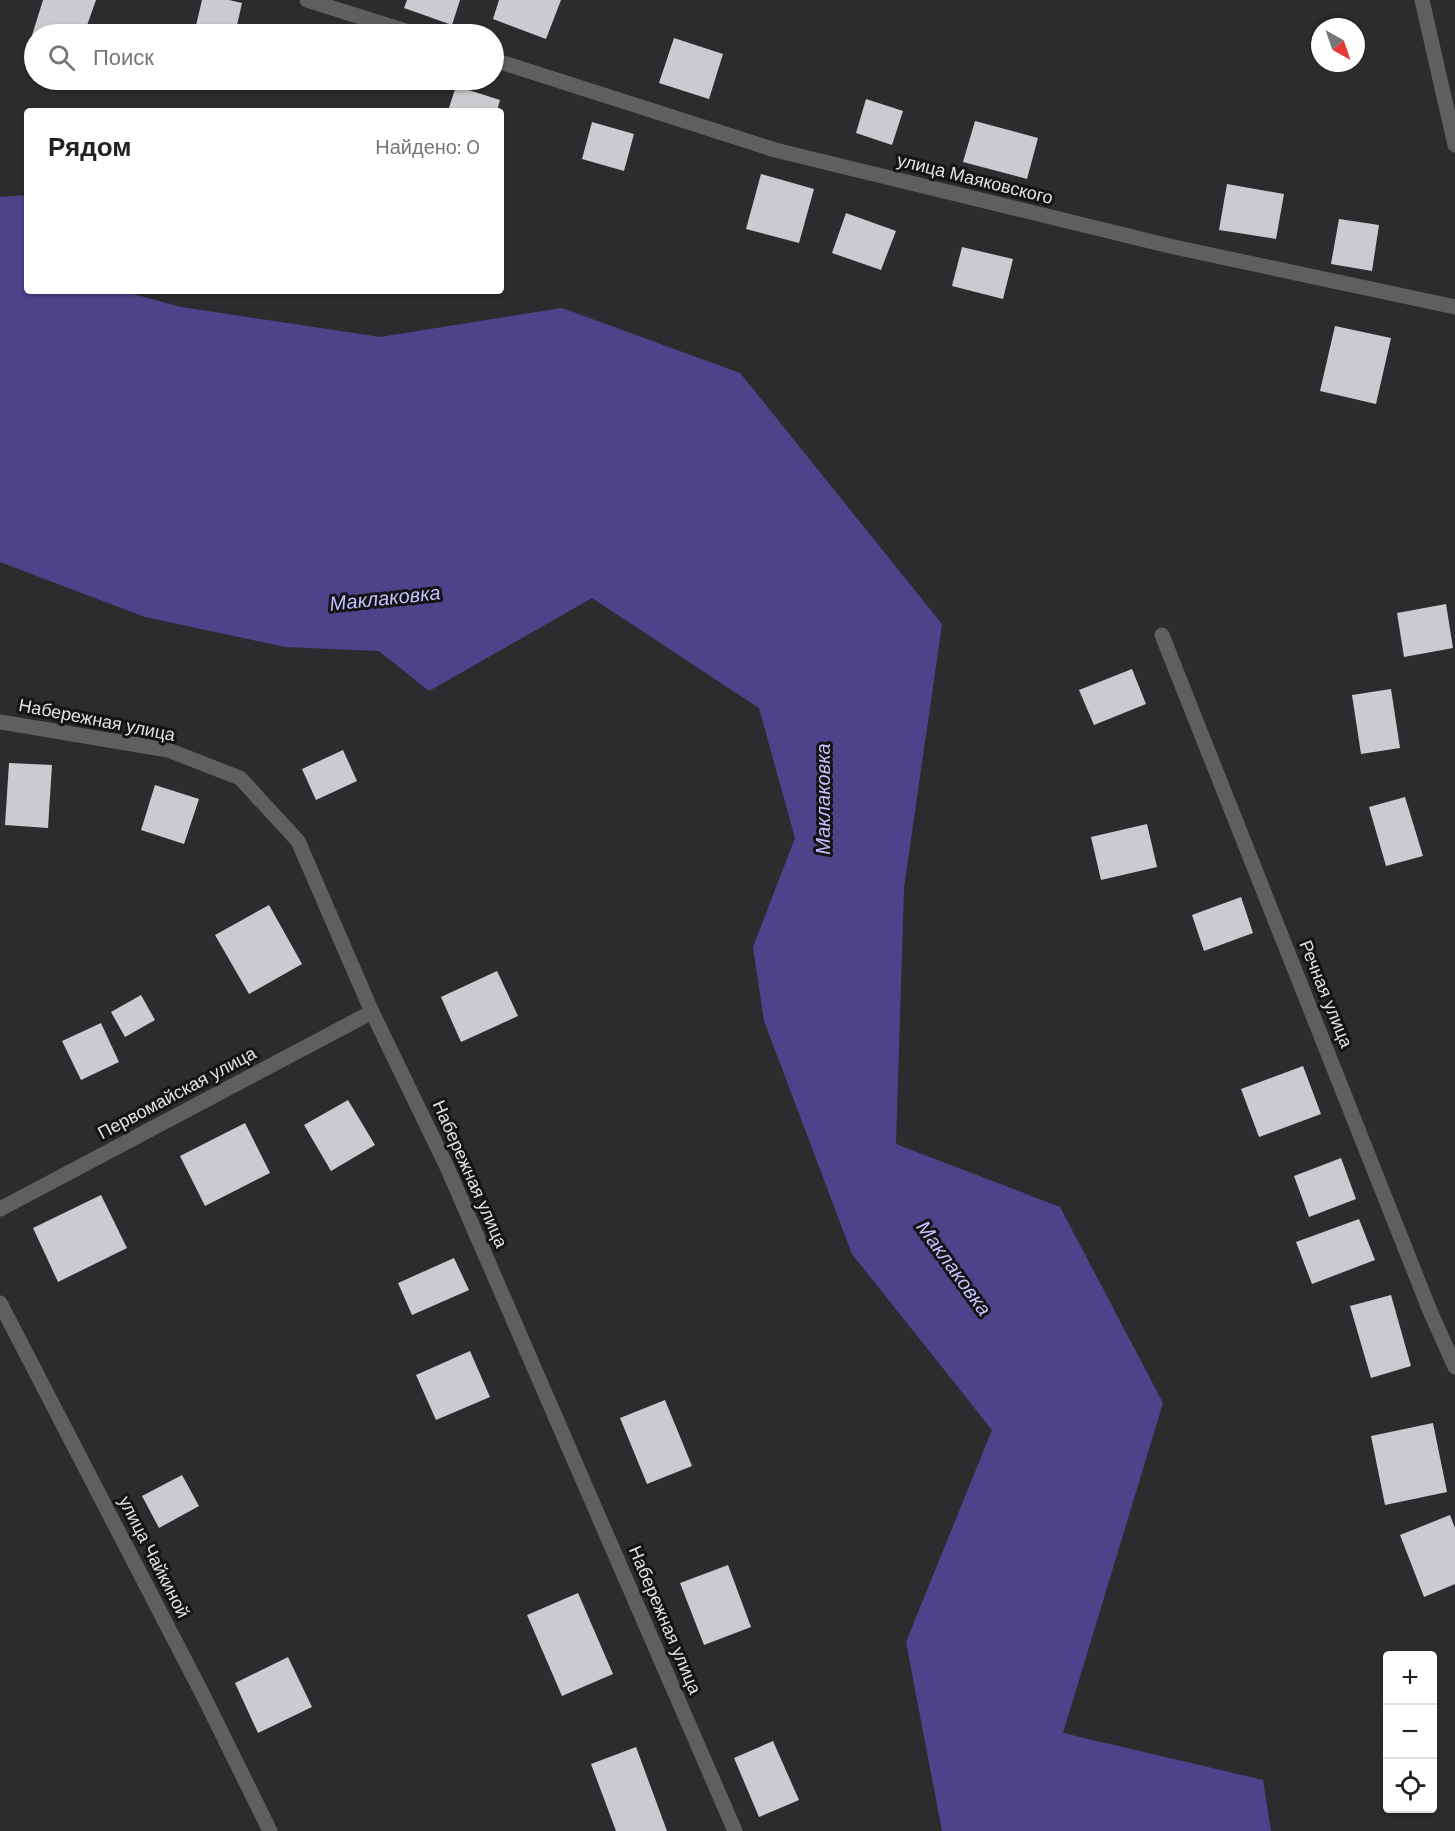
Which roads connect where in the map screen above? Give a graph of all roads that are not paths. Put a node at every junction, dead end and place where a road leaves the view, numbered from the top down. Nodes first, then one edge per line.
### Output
1 (307, 0) edge
2 (1422, 0) edge
3 (383, 24) edge
4 (504, 63) edge
5 (1455, 145) edge
6 (1455, 307) edge
7 (1162, 635) dead end
8 (0, 722) edge
9 (372, 1012) junction
10 (0, 1209) edge
11 (0, 1303) edge
12 (1455, 1367) edge
13 (270, 1831) edge
14 (735, 1831) edge

1 - 3 street
2 - 5 street
4 - 6 street, улица Маяковского
7 - 12 street, Речная улица
8 - 9 street, Набережная улица
9 - 10 street, Первомайская улица
9 - 14 street, Набережная улица
11 - 13 street, улица Чайкиной

